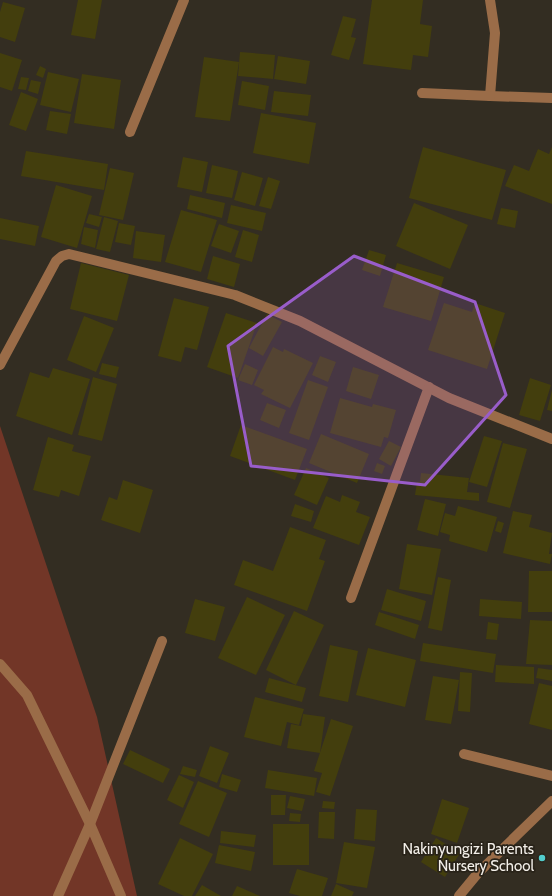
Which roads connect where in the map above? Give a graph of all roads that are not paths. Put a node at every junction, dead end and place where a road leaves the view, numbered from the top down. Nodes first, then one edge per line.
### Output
1 (184, 0) edge
2 (490, 0) edge
3 (422, 94) dead end
4 (490, 96) junction
5 (552, 98) edge
6 (130, 132) dead end
7 (0, 365) edge
8 (429, 387) junction
9 (552, 439) edge
10 (351, 598) dead end
11 (162, 641) dead end
12 (0, 664) edge
13 (464, 754) dead end
14 (552, 776) edge
15 (552, 801) edge
16 (90, 824) junction
17 (58, 896) edge
18 (121, 896) edge
19 (459, 896) edge

1 - 6 street
2 - 4 street
3 - 4 street
4 - 5 street
7 - 8 street
8 - 9 street
8 - 10 street
11 - 16 street
12 - 16 street
13 - 14 street
15 - 19 street
16 - 17 street
16 - 18 street

